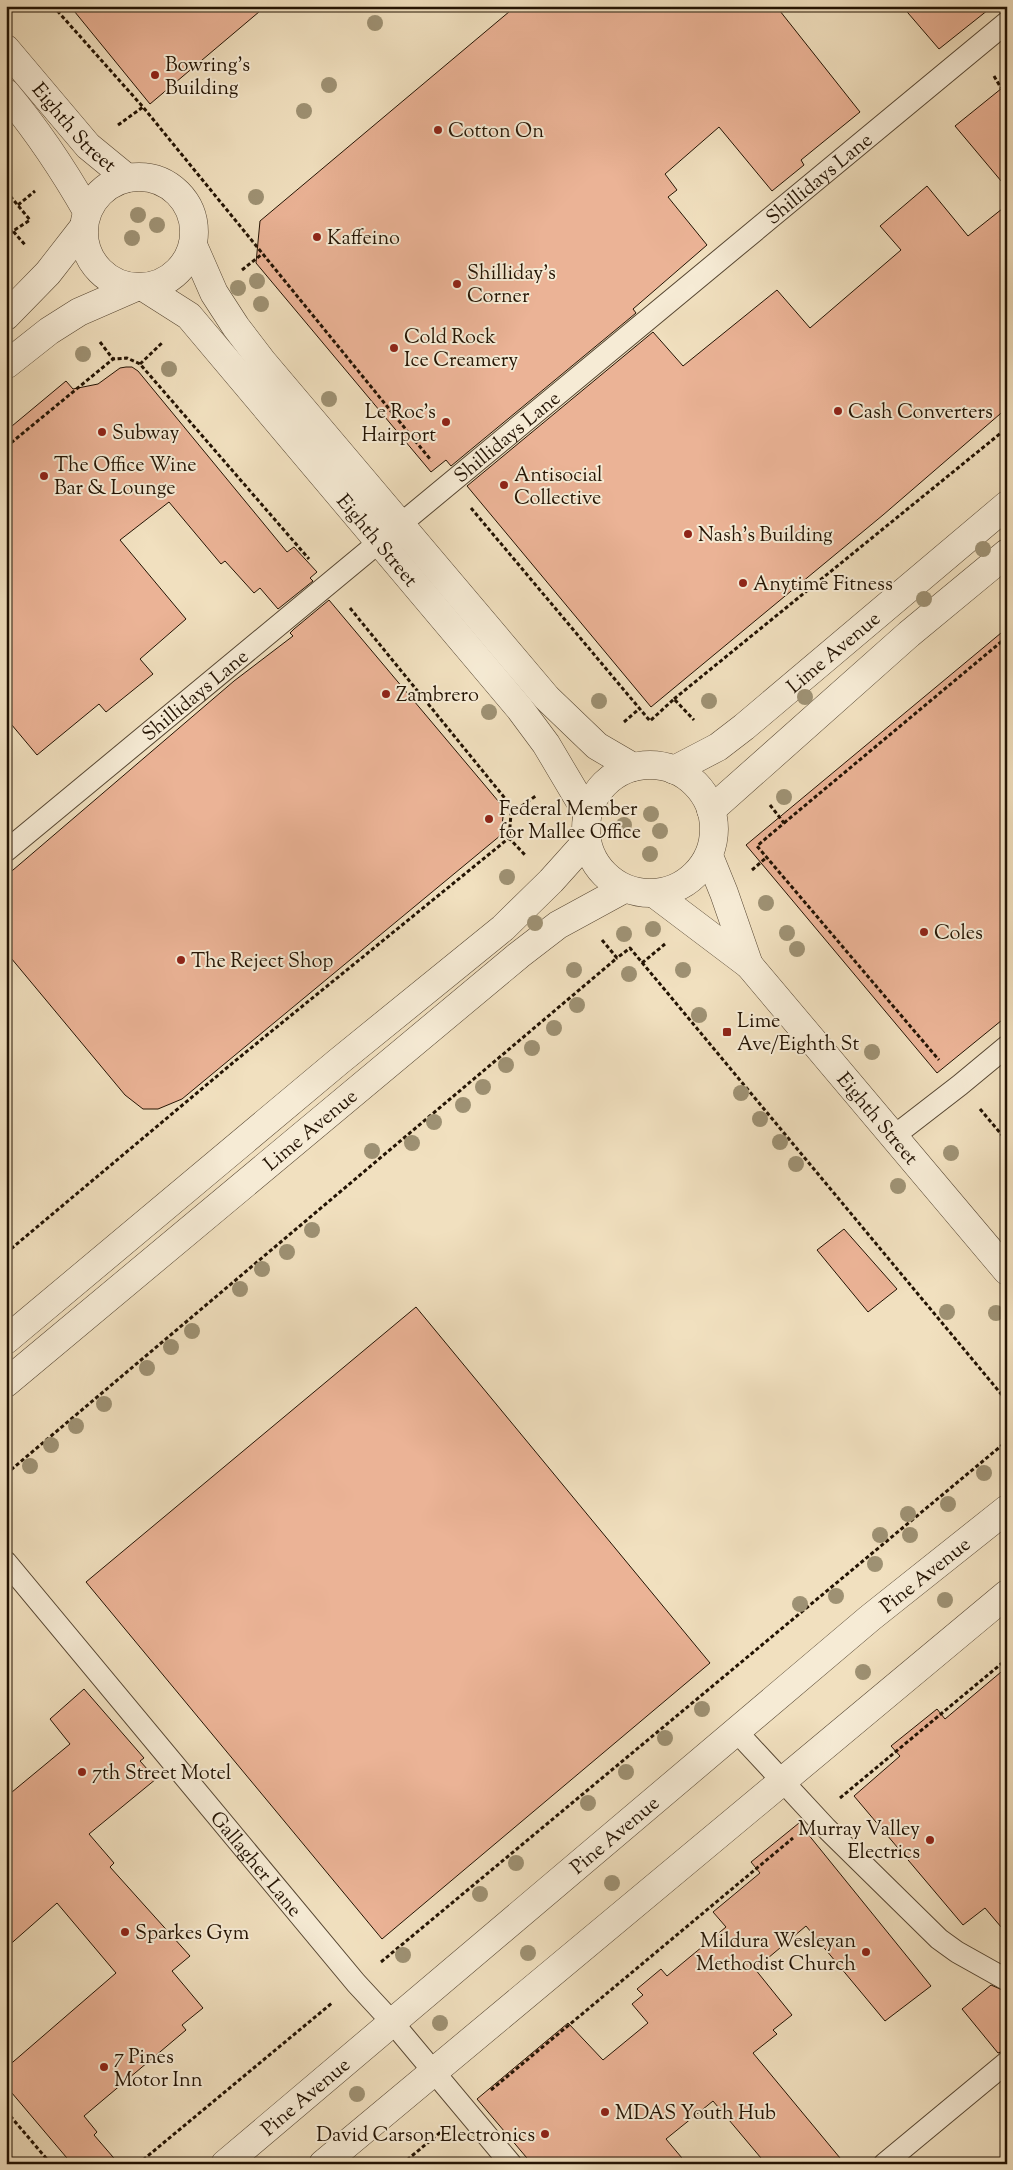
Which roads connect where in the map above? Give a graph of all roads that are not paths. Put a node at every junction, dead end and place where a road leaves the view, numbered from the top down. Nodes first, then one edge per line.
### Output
1 (1007, 22) edge
2 (6, 49) edge
3 (6, 93) edge
4 (127, 178) junction
5 (85, 219) junction
6 (193, 245) junction
7 (140, 288) junction
8 (6, 316) edge
9 (6, 365) edge
10 (1007, 505) edge
11 (401, 525) junction
12 (380, 544) junction
13 (1007, 554) edge
14 (633, 767) junction
15 (674, 770) junction
16 (711, 810) junction
17 (587, 814) junction
18 (586, 842) junction
19 (6, 851) edge
20 (709, 856) junction
21 (624, 889) junction
22 (655, 894) junction
23 (749, 965) junction
24 (1007, 1046) edge
25 (894, 1136) junction
26 (1007, 1271) edge
27 (6, 1340) edge
28 (6, 1383) edge
29 (1007, 1509) edge
30 (6, 1562) edge
31 (1007, 1594) edge
32 (736, 1732) junction
33 (783, 1781) junction
34 (1007, 1980) edge
35 (394, 2022) junction
36 (1007, 2062) edge
37 (435, 2072) junction
38 (225, 2164) edge
39 (323, 2164) edge
40 (510, 2164) edge
41 (884, 2164) edge

1 - 11 lane, Shillidays Lane
2 - 4 street, Eighth Street
3 - 5 street, Eighth Street
4 - 5 street
4 - 6 street
5 - 7 street
5 - 8 street
6 - 7 street
6 - 11 street, Eighth Street
7 - 9 street
7 - 12 street, Eighth Street
10 - 15 street, Lime Avenue
11 - 12 lane, Shillidays Lane
11 - 14 street, Eighth Street
12 - 17 street, Eighth Street
12 - 19 lane, Shillidays Lane
13 - 16 street, Lime Avenue
14 - 15 street
14 - 17 street
15 - 16 street
16 - 20 street
17 - 18 street
18 - 21 street
18 - 27 street, Lime Avenue
20 - 22 street
20 - 23 street, Eighth Street
21 - 22 street
21 - 28 street, Lime Avenue
22 - 23 street, Eighth Street
23 - 25 street, Eighth Street
24 - 25 lane
25 - 26 street, Eighth Street
29 - 32 street, Pine Avenue
30 - 35 lane, Gallagher Lane
31 - 33 street
32 - 33 lane
32 - 35 street, Pine Avenue
33 - 34 lane
33 - 37 street
35 - 37 lane, Gallagher Lane
35 - 38 street, Pine Avenue
36 - 41 lane
37 - 39 street
37 - 40 lane, Gallagher Lane

